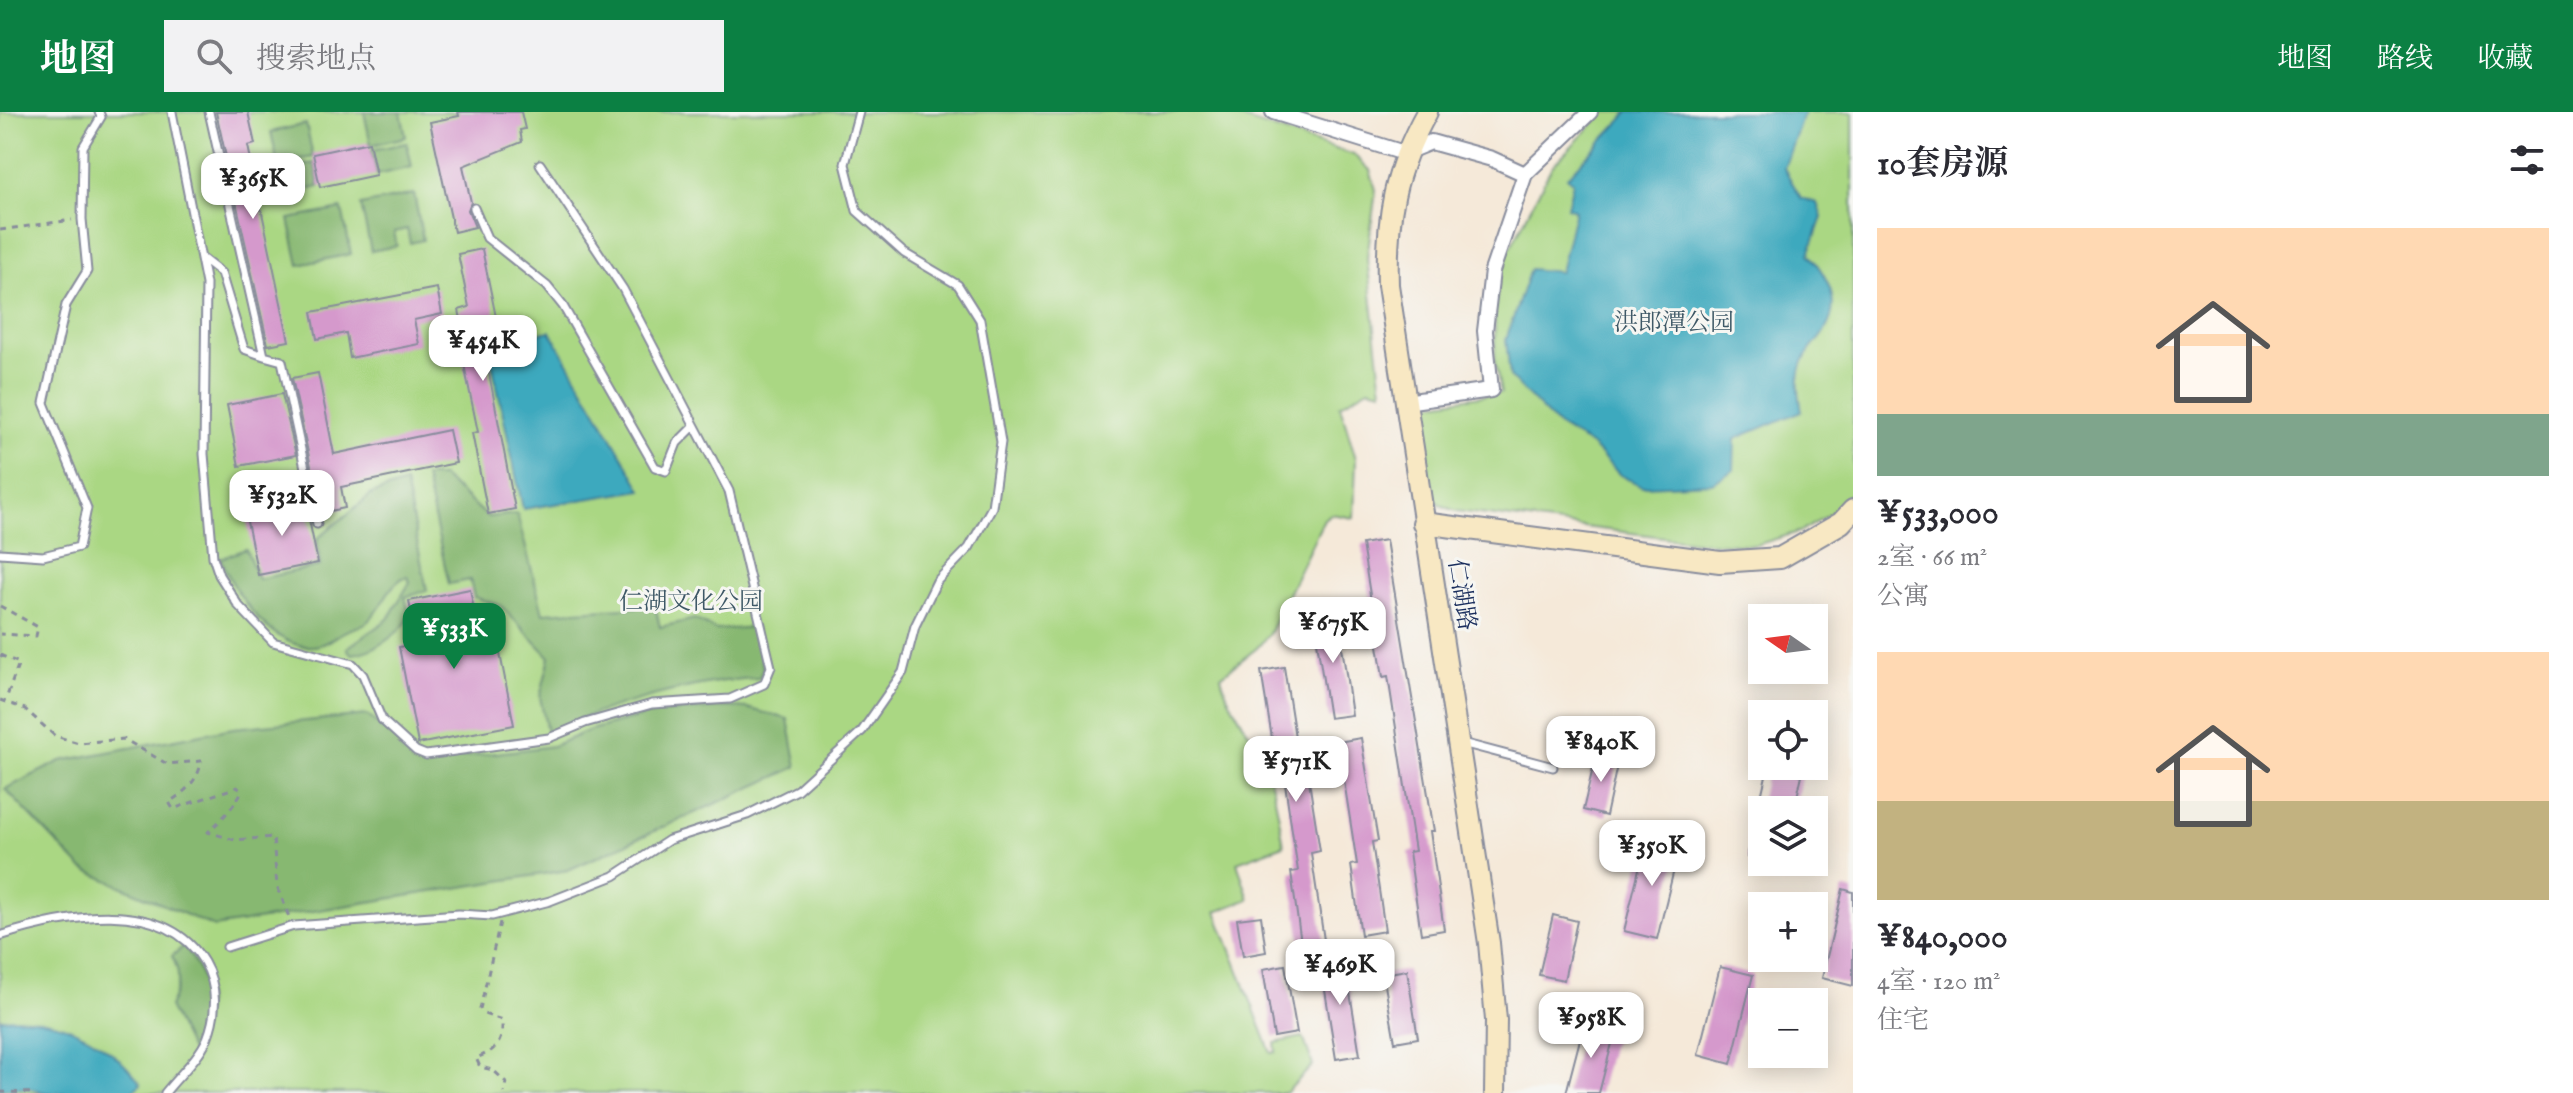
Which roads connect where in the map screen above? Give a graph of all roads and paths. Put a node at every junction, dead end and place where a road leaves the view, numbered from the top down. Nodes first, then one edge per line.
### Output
1 (99, 112) edge
2 (172, 112) edge
3 (209, 112) edge
4 (859, 112) edge
5 (1273, 112) edge
6 (1427, 112) edge
7 (1590, 112) edge
8 (1404, 153) junction
9 (540, 164) dead end
10 (1525, 174) junction
11 (474, 208) dead end
12 (82, 219) junction
13 (0, 230) edge
14 (203, 259) junction
15 (264, 356) junction
16 (1405, 402) junction
17 (693, 427) junction
18 (1853, 510) edge
19 (1423, 523) junction
20 (317, 524) dead end
21 (0, 553) edge
22 (0, 606) edge
23 (0, 634) edge
24 (0, 655) edge
25 (6, 699) junction
26 (0, 700) edge
27 (1457, 742) junction
28 (1553, 767) dead end
29 (499, 914) junction
30 (294, 926) junction
31 (0, 936) edge
32 (227, 947) dead end
33 (0, 1092) edge
34 (36, 1093) edge
35 (165, 1093) edge
36 (504, 1093) edge
37 (1495, 1093) edge

1 - 12 lane
2 - 14 lane
3 - 15 lane
4 - 29 lane
5 - 8 street
6 - 8 street, 仁湖路
7 - 10 street
8 - 10 street
8 - 16 street, 仁湖路
9 - 17 lane
10 - 16 street
11 - 17 lane
12 - 13 path
12 - 21 lane
14 - 15 lane
14 - 17 lane
15 - 20 lane
16 - 19 street, 仁湖路
18 - 19 street
19 - 27 street, 仁湖路
22 - 23 path
24 - 25 path
25 - 26 path
25 - 30 path
27 - 28 lane
27 - 37 street, 仁湖路
29 - 30 lane
29 - 36 path
30 - 32 lane
31 - 35 lane
33 - 34 path

